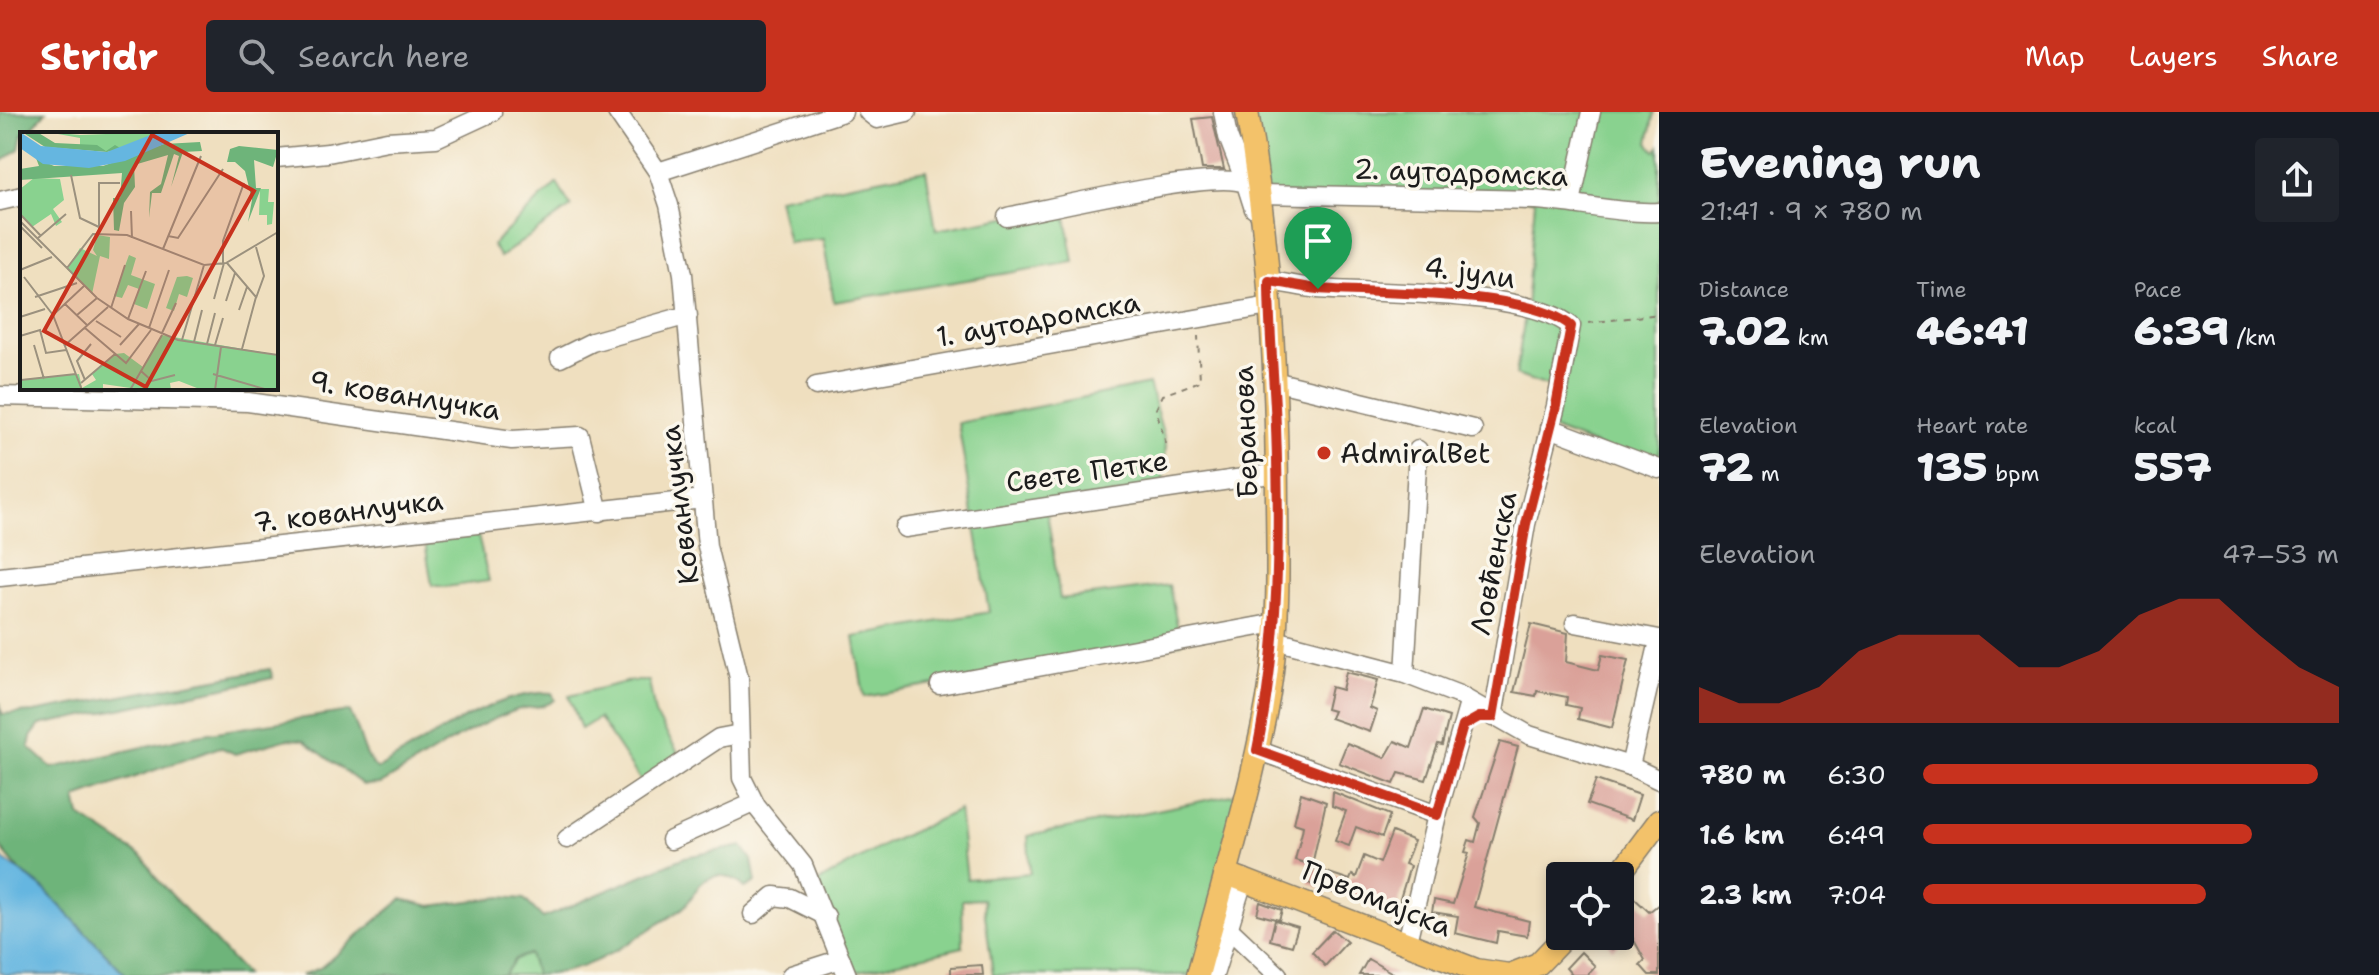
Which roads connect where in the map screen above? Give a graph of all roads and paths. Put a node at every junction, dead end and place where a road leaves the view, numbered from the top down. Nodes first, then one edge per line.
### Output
1 (492, 112) edge
2 (617, 112) edge
3 (843, 112) edge
4 (868, 112) edge
5 (907, 112) edge
6 (1223, 112) edge
7 (1247, 112) edge
8 (1591, 112) edge
9 (278, 158) edge
10 (658, 172) junction
11 (1254, 189) junction
12 (20, 196) edge
13 (0, 201) edge
14 (1571, 202) junction
15 (1659, 212) edge
16 (1007, 217) dead end
17 (1268, 273) junction
18 (1269, 306) junction
19 (1659, 314) edge
20 (688, 315) junction
21 (1197, 319) junction
22 (1571, 326) junction
23 (560, 358) dead end
24 (1274, 381) junction
25 (816, 386) dead end
26 (0, 396) edge
27 (1550, 428) junction
28 (1473, 429) dead end
29 (1166, 444) dead end
30 (1418, 450) dead end
31 (1659, 469) edge
32 (1277, 473) junction
33 (703, 499) junction
34 (599, 512) junction
35 (905, 528) dead end
36 (0, 577) edge
37 (1575, 623) dead end
38 (1275, 631) junction
39 (1659, 640) edge
40 (1405, 674) junction
41 (940, 685) dead end
42 (1469, 703) junction
43 (1491, 716) junction
44 (1463, 726) junction
45 (740, 734) junction
46 (1257, 750) junction
47 (1630, 766) junction
48 (1659, 780) edge
49 (753, 803) junction
50 (1437, 815) junction
51 (1659, 821) edge
52 (567, 839) dead end
53 (671, 840) dead end
54 (1628, 862) edge
55 (1234, 875) junction
56 (753, 914) dead end
57 (826, 916) junction
58 (1228, 928) junction
59 (1407, 942) junction
60 (1548, 950) edge
61 (844, 967) edge
62 (1519, 974) edge
63 (791, 975) edge
64 (1198, 975) edge
65 (1214, 975) edge
66 (1278, 975) edge

1 - 9 street
2 - 10 street, Кованлучка
3 - 10 street
4 - 5 street
6 - 11 street
7 - 11 main road, Беранова
8 - 14 street
10 - 20 street, Кованлучка
11 - 14 street, 2. аутодромска
11 - 16 street, 2. аутодромска
11 - 17 main road, Беранова
12 - 13 street
14 - 15 street, 2. аутодромска
17 - 18 main road, Беранова
17 - 22 street, 4. јули
18 - 21 street, 1. аутодромска
18 - 24 main road, Беранова
19 - 22 path
20 - 23 street
20 - 33 street, Кованлучка
21 - 25 street, 1. аутодромска
21 - 29 path
22 - 27 street, Ловћенска
24 - 28 street
24 - 32 main road, Беранова
26 - 34 street, 9. кованлучка
27 - 31 street
27 - 43 street, Ловћенска
30 - 40 street
32 - 35 street, Свете Петке
32 - 38 main road, Беранова
33 - 34 street, 7. кованлучка
33 - 45 street, Кованлучка
34 - 36 street, 7. кованлучка
37 - 39 street
38 - 40 street
38 - 41 street
38 - 46 main road, Беранова
39 - 47 street
40 - 42 street
42 - 43 street
42 - 44 street
43 - 44 street
43 - 47 street
44 - 50 street
45 - 49 street, Кованлучка
45 - 52 street
46 - 50 street
46 - 55 main road, Беранова
47 - 48 street
49 - 53 street
49 - 57 street, Кованлучка
50 - 59 street
51 - 54 main road
55 - 58 street, Беранова
55 - 59 main road, Првомајска
55 - 64 main road, Беранова
56 - 57 street
57 - 61 street, Кованлучка
58 - 65 street, Беранова
58 - 66 street
59 - 62 main road, Првомајска
60 - 62 main road, Првомајска
61 - 63 street

